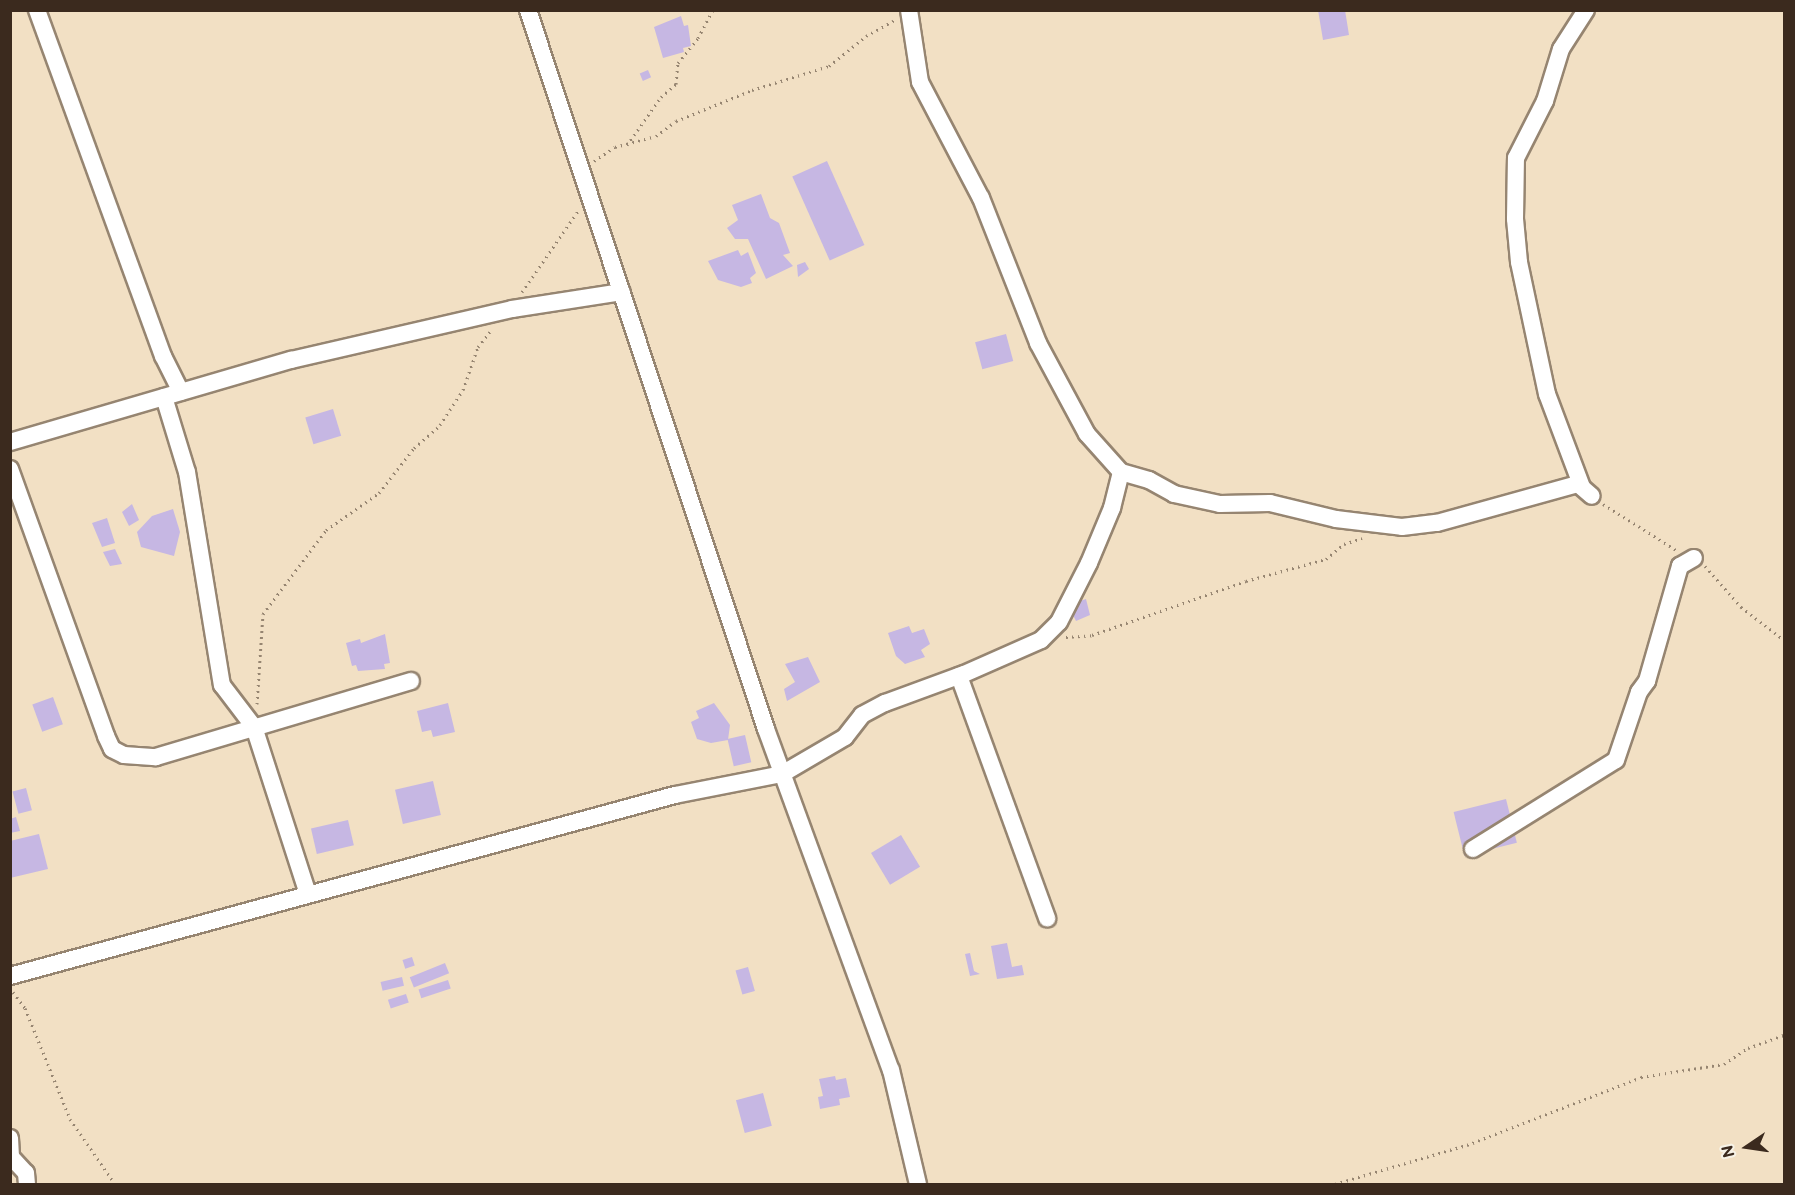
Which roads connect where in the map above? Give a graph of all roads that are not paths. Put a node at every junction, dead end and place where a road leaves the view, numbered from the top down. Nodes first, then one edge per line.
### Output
1 (37, 10) edge
2 (528, 10) edge
3 (1586, 10) edge
4 (910, 12) edge
5 (622, 292) junction
6 (181, 392) junction
7 (164, 397) junction
8 (10, 442) edge
9 (10, 469) edge
10 (1121, 472) junction
11 (1694, 558) dead end
12 (959, 676) junction
13 (411, 681) dead end
14 (254, 727) junction
15 (783, 774) junction
16 (1473, 849) dead end
17 (308, 894) junction
18 (1047, 918) dead end
19 (10, 976) edge
20 (10, 1138) edge
21 (27, 1185) edge
22 (918, 1185) edge

1 - 6 street
2 - 5 street
3 - 10 street
4 - 10 street
5 - 6 street
5 - 15 street
6 - 7 street
7 - 8 street
7 - 14 street
9 - 14 street
10 - 12 street
11 - 16 street
12 - 15 street
12 - 18 street
13 - 14 street
14 - 17 street
15 - 17 street
15 - 22 street
17 - 19 street
20 - 21 street

